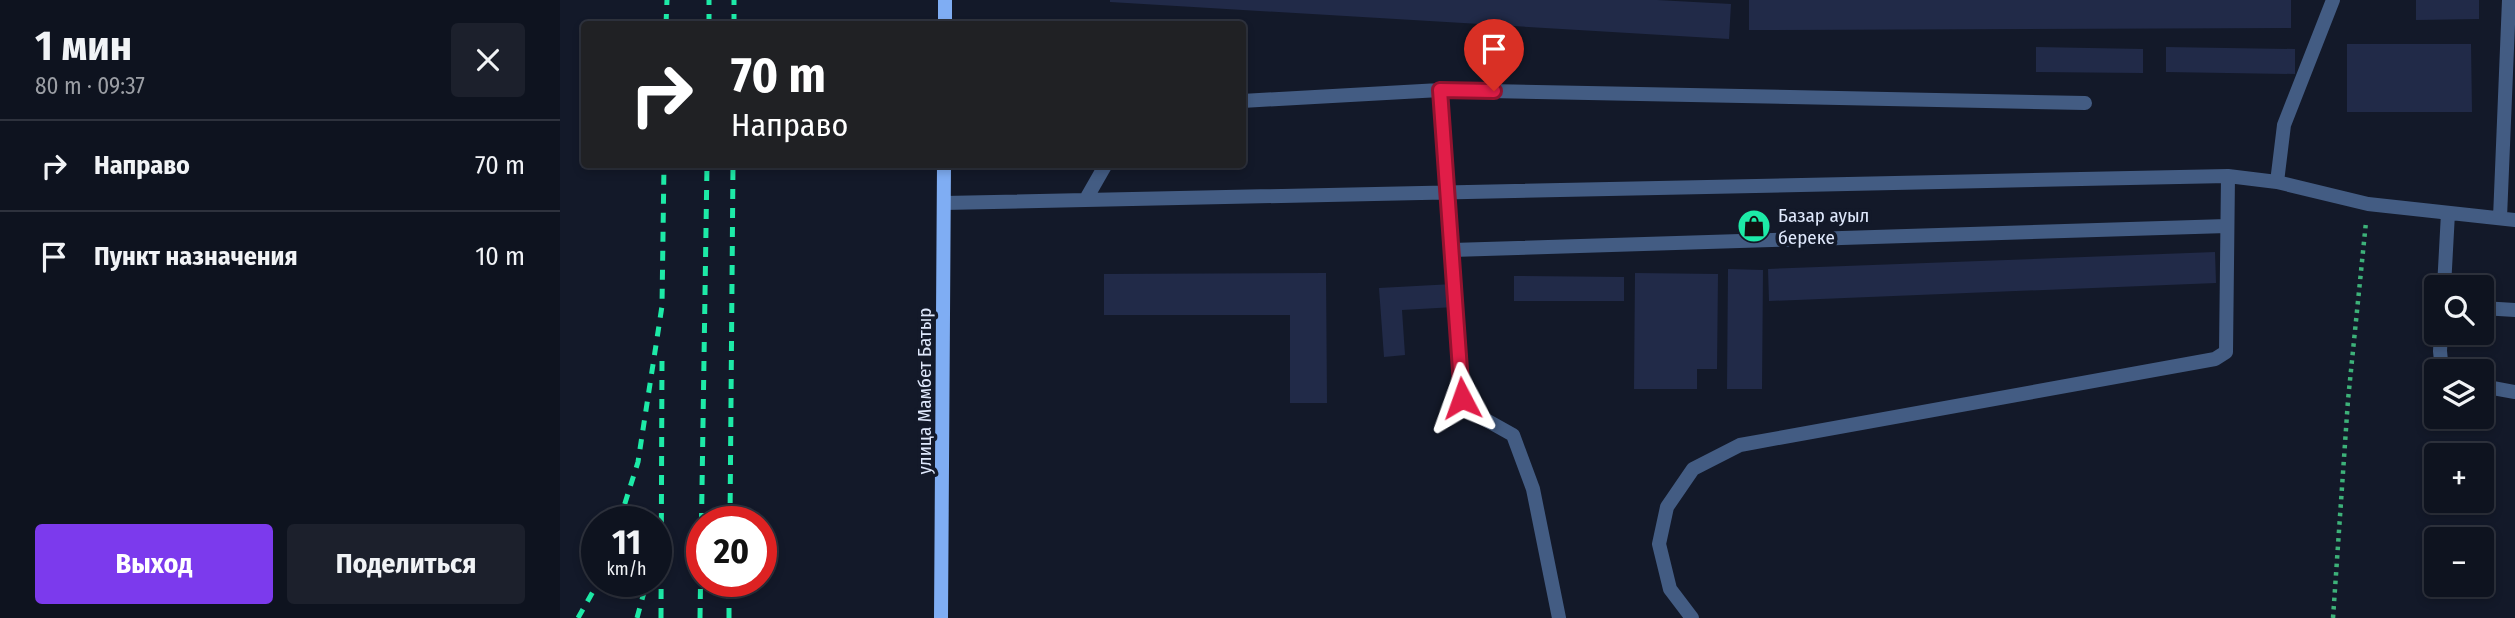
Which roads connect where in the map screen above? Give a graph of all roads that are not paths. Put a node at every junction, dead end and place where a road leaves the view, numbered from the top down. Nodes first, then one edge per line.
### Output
1 (945, 0) edge
2 (2333, 0) edge
3 (2509, 0) edge
4 (944, 21) edge
5 (1440, 90) junction
6 (1246, 101) edge
7 (2085, 103) dead end
8 (944, 168) edge
9 (1104, 168) edge
10 (2228, 176) junction
11 (2277, 182) junction
12 (1448, 191) junction
13 (1086, 200) junction
14 (944, 203) junction
15 (2448, 213) junction
16 (2507, 219) edge
17 (2227, 226) junction
18 (1452, 250) junction
19 (2445, 275) edge
20 (2494, 309) edge
21 (2515, 310) edge
22 (2494, 388) edge
23 (2515, 392) edge
24 (942, 618) edge
25 (1559, 618) edge
26 (1692, 618) edge

1 - 4 main road
2 - 11 lane
3 - 16 lane
5 - 6 lane
5 - 7 lane
5 - 12 lane
8 - 14 main road, улица Мамбет Батыр
9 - 13 lane
10 - 11 lane
10 - 12 lane
10 - 17 lane
11 - 15 lane
12 - 13 lane
12 - 18 lane
13 - 14 lane
14 - 24 main road, улица Мамбет Батыр
15 - 16 lane
15 - 19 lane
17 - 18 lane
17 - 26 lane
18 - 25 lane
20 - 21 lane
22 - 23 lane

